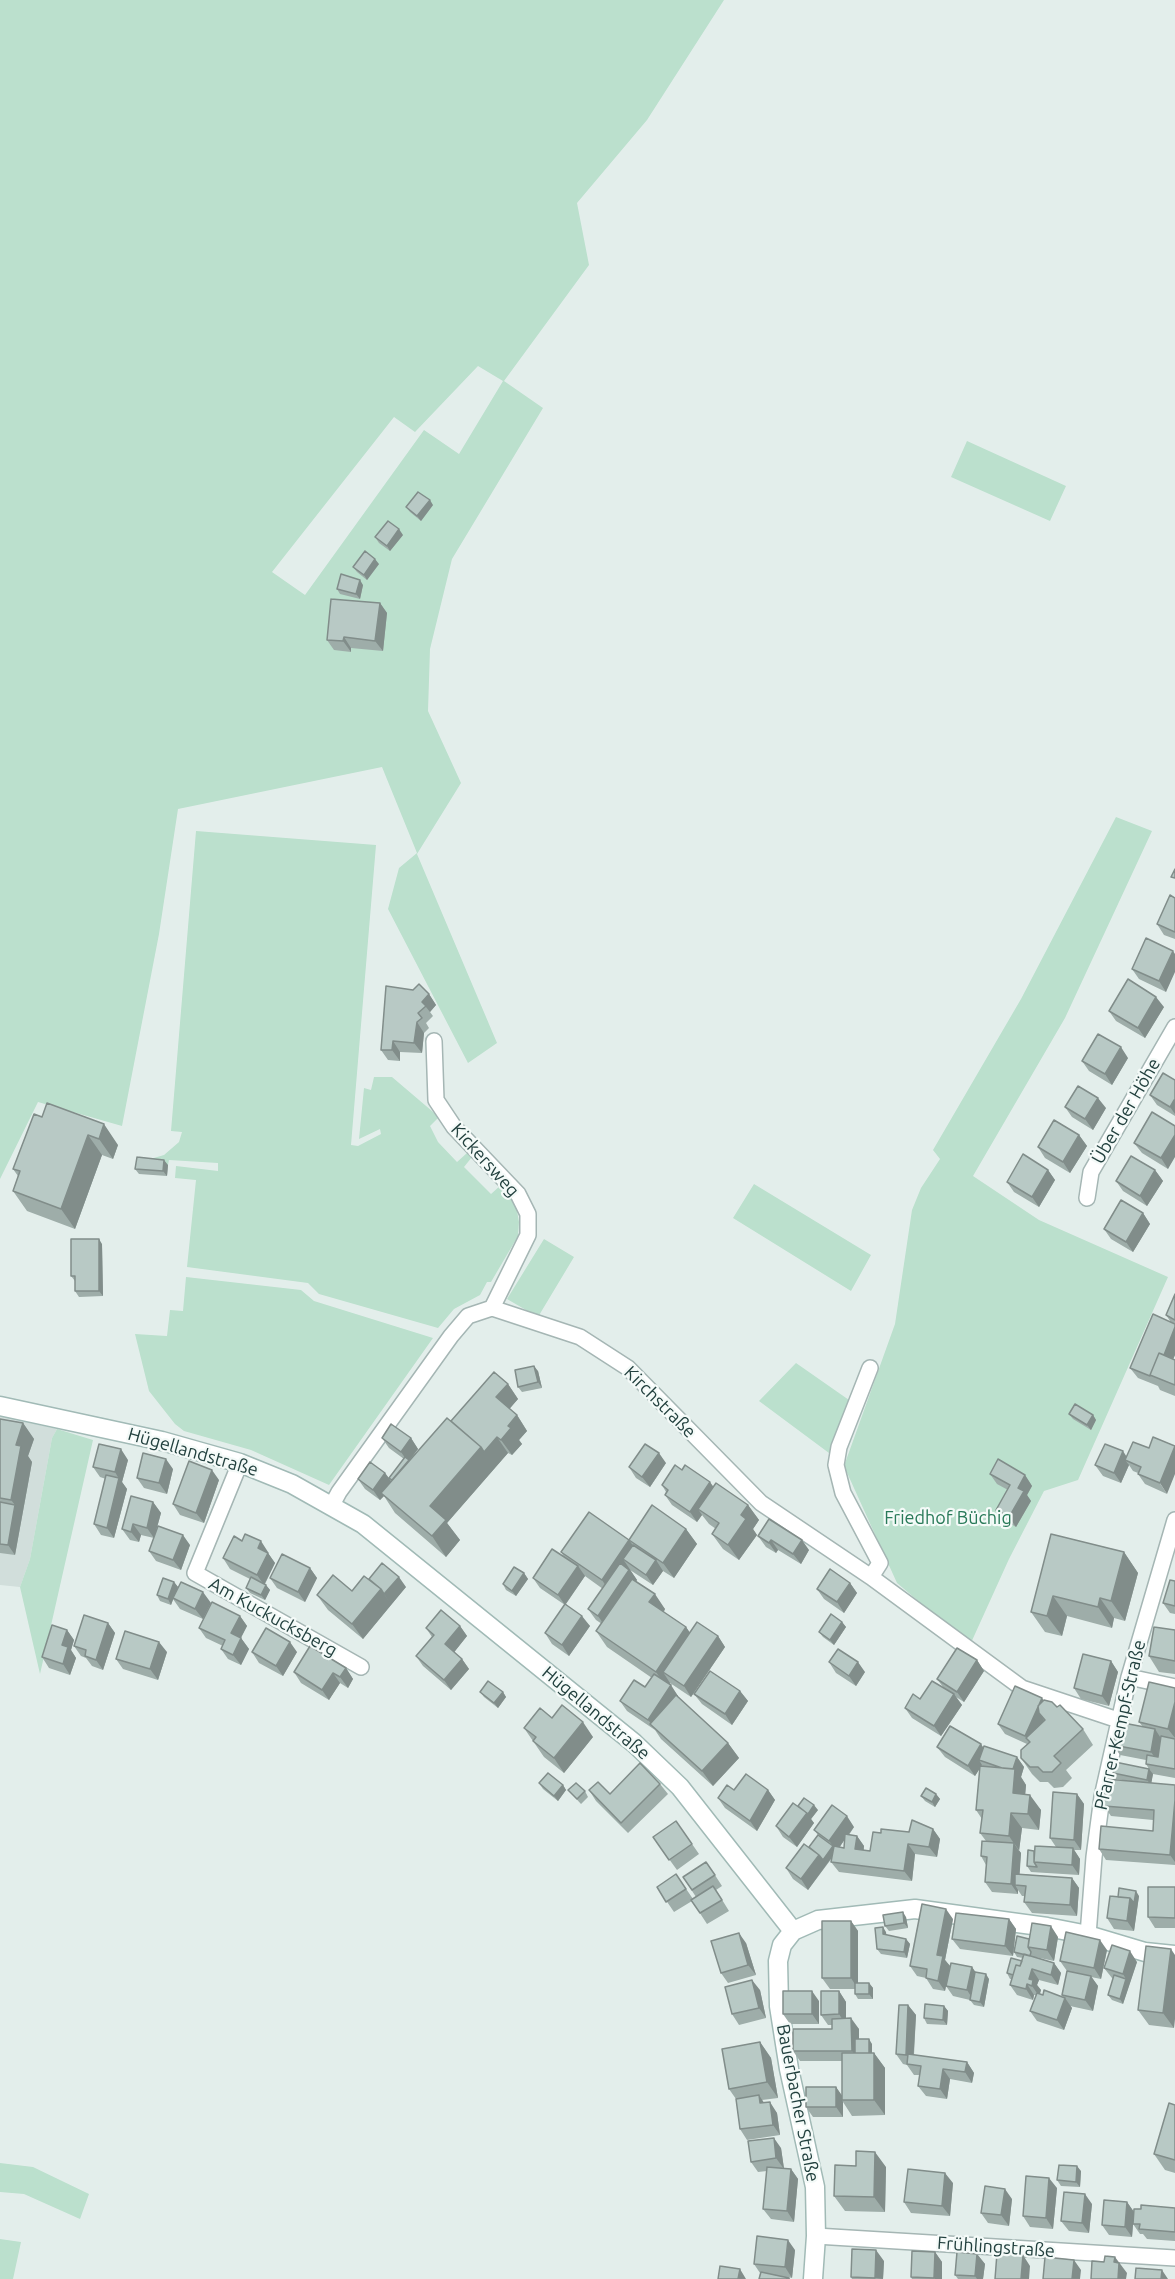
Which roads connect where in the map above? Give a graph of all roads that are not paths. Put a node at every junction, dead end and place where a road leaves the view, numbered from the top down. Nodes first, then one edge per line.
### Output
1 (1175, 1027) edge
2 (434, 1041) dead end
3 (1087, 1198) dead end
4 (492, 1308) junction
5 (870, 1368) dead end
6 (0, 1406) edge
7 (240, 1463) junction
8 (332, 1505) junction
9 (1175, 1520) edge
10 (871, 1577) junction
11 (362, 1667) dead end
12 (1129, 1677) junction
13 (1175, 1687) edge
14 (1118, 1720) junction
15 (793, 1931) junction
16 (1088, 1935) junction
17 (1175, 1955) edge
18 (816, 2236) junction
19 (1175, 2258) edge
20 (813, 2279) edge

1 - 3 street, Über der Höhe
2 - 4 street, Kickersweg
4 - 8 street
4 - 10 street, Kirchstraße
5 - 10 street
6 - 7 street, Hügellandstraße
7 - 8 street, Hügellandstraße
7 - 11 street, Am Kuckucksberg
8 - 15 street, Hügellandstraße
9 - 12 street, Pfarrer-Kempf-Straße
10 - 14 street, Kirchstraße
12 - 13 street
12 - 14 street, Pfarrer-Kempf-Straße
14 - 16 street, Pfarrer-Kempf-Straße
15 - 16 street
15 - 18 street, Bauerbacher Straße
16 - 17 street
18 - 19 street, Frühlingstraße
18 - 20 street, Bauerbacher Straße

